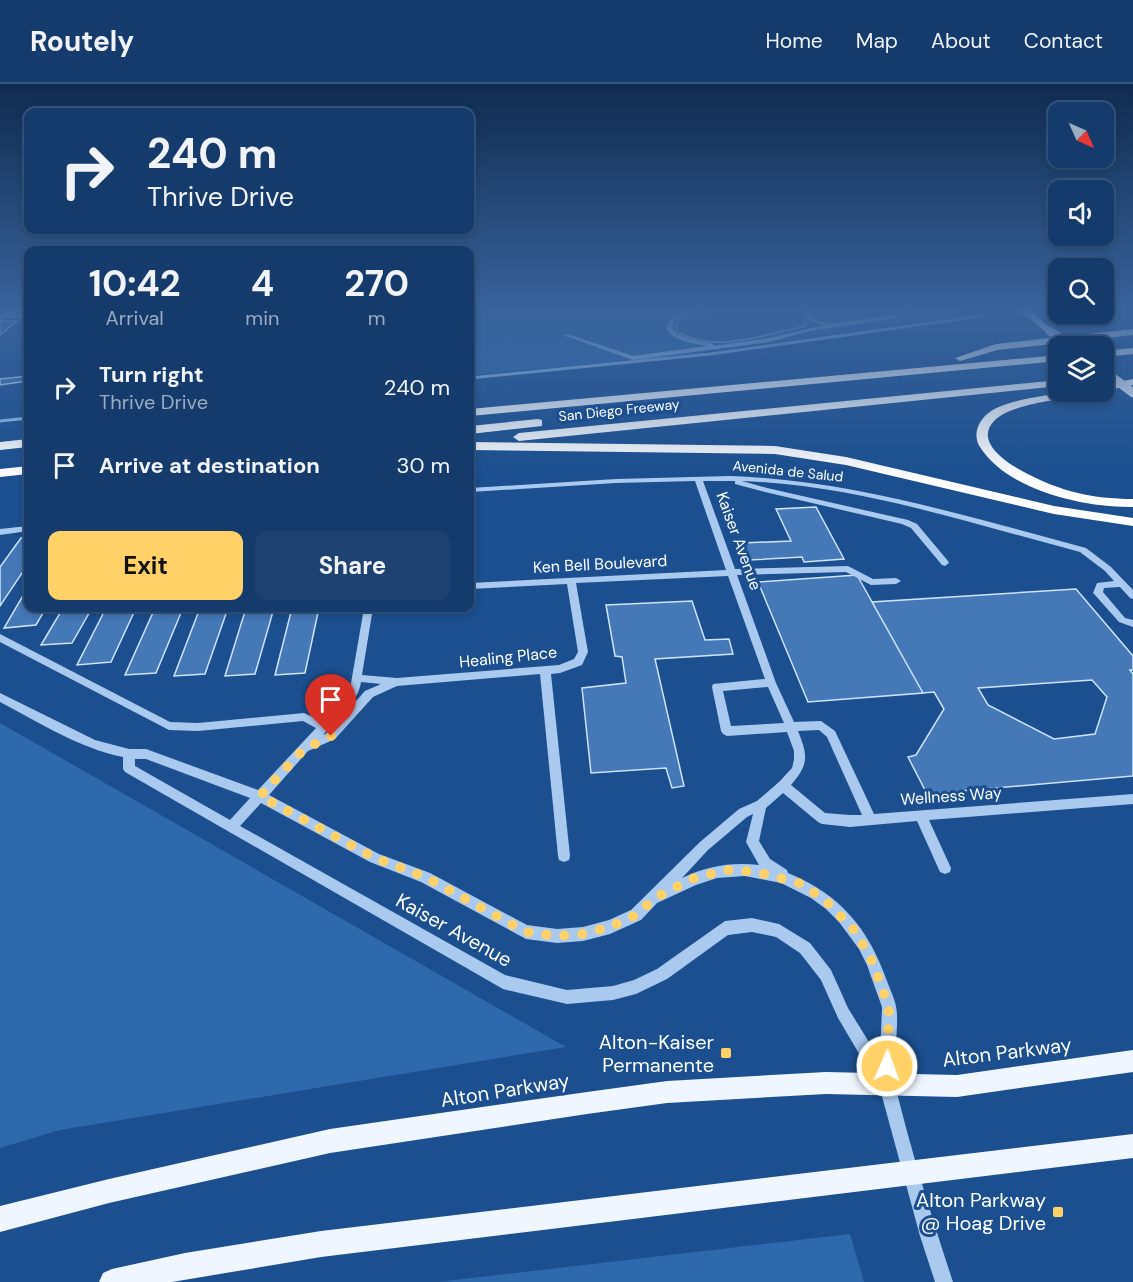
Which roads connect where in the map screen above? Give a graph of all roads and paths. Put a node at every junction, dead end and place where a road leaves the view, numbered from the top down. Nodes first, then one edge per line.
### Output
1 (885, 365) edge
2 (985, 365) edge
3 (1133, 376) edge
4 (1114, 377) edge
5 (1114, 379) edge
6 (1133, 382) edge
7 (1048, 384) edge
8 (1114, 386) edge
9 (1133, 393) edge
10 (1048, 401) edge
11 (474, 403) edge
12 (474, 413) edge
13 (643, 424) junction
14 (474, 430) edge
15 (474, 441) edge
16 (24, 443) edge
17 (0, 446) edge
18 (474, 446) edge
19 (24, 453) edge
20 (0, 456) edge
21 (24, 470) edge
22 (0, 473) edge
23 (730, 478) junction
24 (698, 479) junction
25 (24, 482) edge
26 (0, 485) edge
27 (474, 490) edge
28 (1133, 503) edge
29 (1133, 522) edge
30 (24, 529) edge
31 (0, 532) edge
32 (945, 563) dead end
33 (732, 573) junction
34 (571, 580) junction
35 (896, 581) dead end
36 (1121, 584) junction
37 (474, 586) edge
38 (1133, 596) edge
39 (367, 612) edge
40 (1133, 624) edge
41 (0, 638) edge
42 (545, 670) junction
43 (356, 678) junction
44 (397, 682) junction
45 (771, 683) junction
46 (0, 697) edge
47 (324, 727) junction
48 (791, 727) junction
49 (303, 750) junction
50 (129, 756) junction
51 (783, 786) junction
52 (260, 796) junction
53 (1133, 799) edge
54 (761, 805) junction
55 (920, 815) junction
56 (870, 819) junction
57 (232, 826) junction
58 (564, 856) dead end
59 (945, 868) dead end
60 (789, 879) junction
61 (655, 898) junction
62 (1133, 1061) edge
63 (887, 1086) junction
64 (1133, 1146) edge
65 (911, 1174) junction
66 (0, 1219) edge
67 (112, 1282) edge
68 (944, 1282) edge

1 - 11 highway, San Diego Freeway
2 - 12 highway, San Diego Freeway
3 - 4 highway
5 - 9 main road, bridge
6 - 8 highway
7 - 13 highway, San Diego Freeway
10 - 28 highway
13 - 14 highway
13 - 15 highway, San Diego Freeway
16 - 17 highway
18 - 29 highway
19 - 20 highway
21 - 22 highway
23 - 24 street, Avenida de Salud
23 - 32 street
23 - 36 street, Avenida de Salud
24 - 27 street, Avenida de Salud
24 - 33 street, Kaiser Avenue
25 - 26 highway
30 - 31 street
33 - 34 street, Ken Bell Boulevard
33 - 35 street, Ken Bell Boulevard
33 - 45 street, Kaiser Avenue
34 - 37 street, Ken Bell Boulevard
34 - 42 street, Healing Place
36 - 38 street
36 - 40 street
39 - 43 street
41 - 47 street
42 - 44 street, Healing Place
42 - 58 street
43 - 44 street, Healing Place
43 - 47 street
44 - 49 street
45 - 48 street, Kaiser Avenue
45 - 48 street
46 - 50 street
47 - 49 street
48 - 51 street, Kaiser Avenue
48 - 56 street
49 - 52 street
50 - 52 street, Kaiser Avenue
50 - 57 street, Kaiser Avenue
51 - 54 street, Kaiser Avenue
51 - 56 street, Wellness Way
52 - 57 street
52 - 61 street, Kaiser Avenue
53 - 55 street, Wellness Way
54 - 60 street, Kaiser Avenue
54 - 61 street, Kaiser Avenue
55 - 56 street, Wellness Way
55 - 59 street
57 - 63 street, Kaiser Avenue
60 - 61 street, Kaiser Avenue
60 - 63 street, Kaiser Avenue
62 - 63 main road, Alton Parkway
63 - 65 street
63 - 66 main road, Alton Parkway
64 - 65 main road
65 - 67 main road
65 - 68 street

